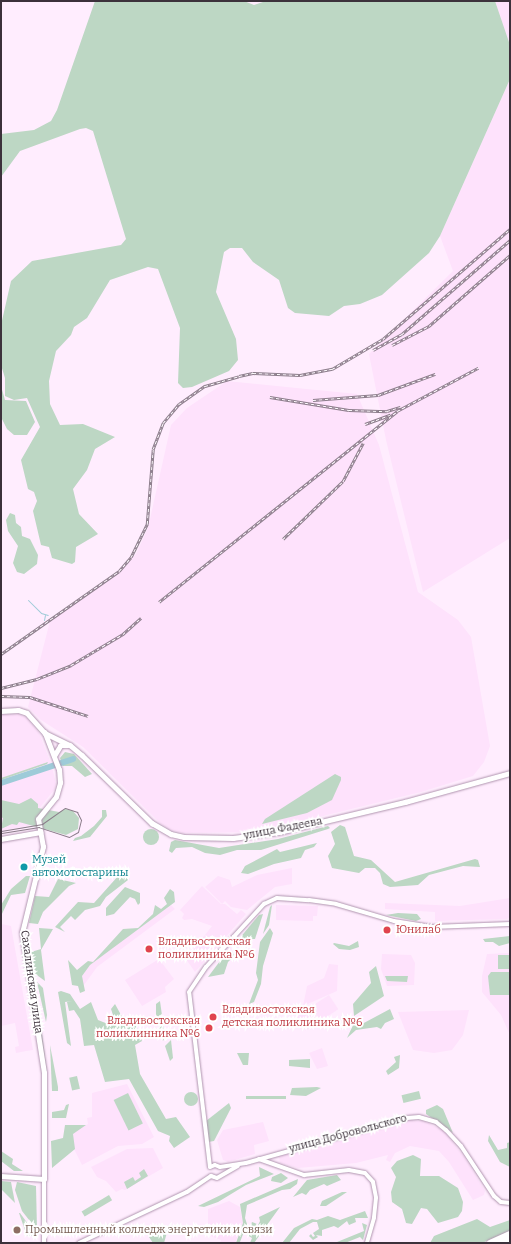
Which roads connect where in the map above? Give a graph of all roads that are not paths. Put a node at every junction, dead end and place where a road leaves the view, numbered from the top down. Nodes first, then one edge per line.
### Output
1 (1, 711) edge
2 (45, 733) junction
3 (74, 748) junction
4 (54, 756) junction
5 (510, 773) edge
6 (40, 832) junction
7 (1, 839) edge
8 (510, 924) edge
9 (259, 1159) junction
10 (242, 1164) junction
11 (220, 1167) junction
12 (210, 1168) junction
13 (221, 1175) junction
14 (1, 1176) edge
15 (210, 1176) junction
16 (44, 1179) junction
17 (510, 1203) edge
18 (510, 1234) edge
19 (510, 1239) edge
20 (44, 1243) edge
21 (78, 1243) edge
22 (367, 1243) edge
23 (490, 1243) edge
24 (501, 1243) edge

1 - 2 main road, улица Фадеева
2 - 3 main road, улица Фадеева
2 - 4 main road, Сахалинская улица
3 - 4 main road
3 - 5 main road, улица Фадеева
4 - 6 main road, Сахалинская улица
6 - 7 main road
6 - 16 main road, Сахалинская улица
8 - 12 main road
9 - 10 main road, улица Добровольского
9 - 17 main road, улица Добровольского
9 - 22 main road
10 - 11 main road, улица Добровольского
10 - 13 main road
11 - 12 main road
11 - 13 main road
12 - 15 main road
13 - 15 main road
14 - 16 main road
15 - 21 main road
16 - 20 main road, Сахалинская улица
18 - 23 highway
19 - 24 highway

